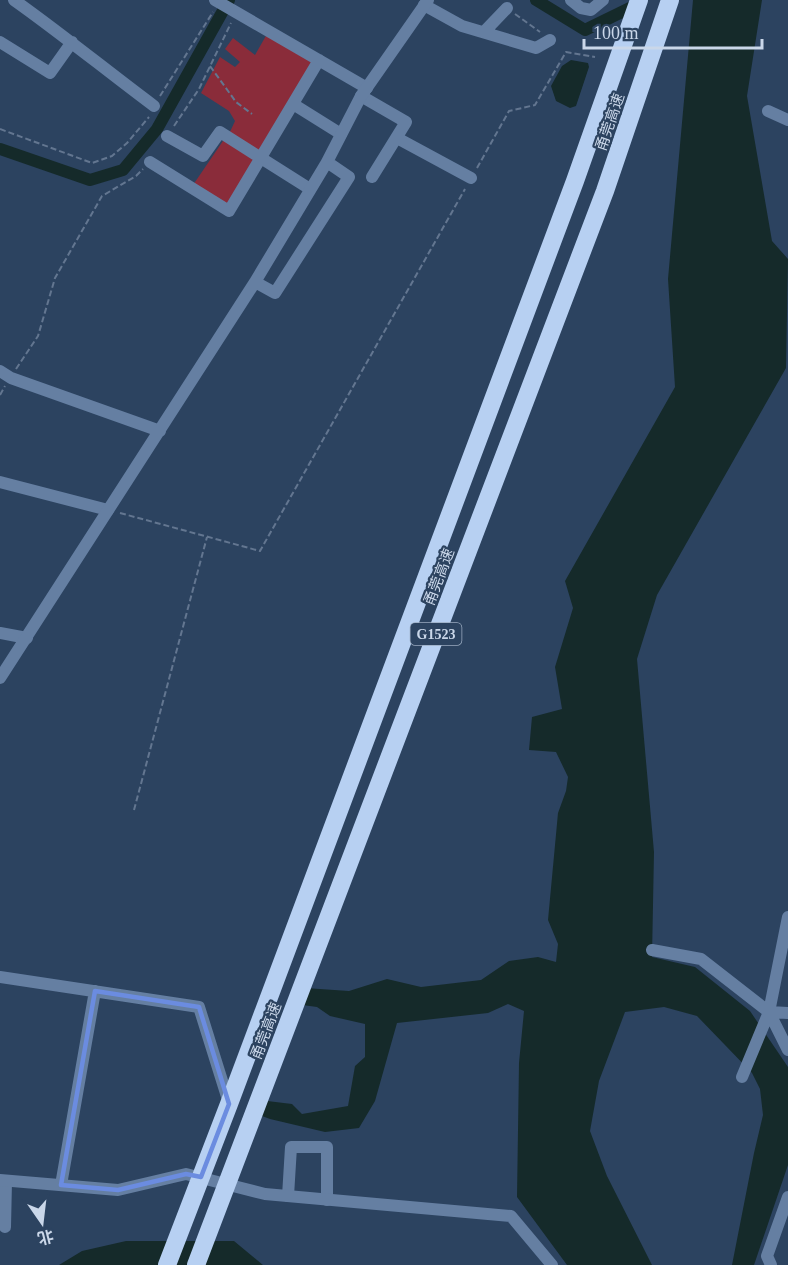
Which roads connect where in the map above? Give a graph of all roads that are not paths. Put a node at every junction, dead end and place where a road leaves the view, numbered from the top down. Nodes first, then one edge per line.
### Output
1 (14, 0) edge
2 (571, 0) edge
3 (603, 0) edge
4 (639, 0) edge
5 (670, 0) edge
6 (216, 1) edge
7 (426, 3) edge
8 (507, 8) road end
9 (484, 32) junction
10 (550, 40) road end
11 (0, 42) edge
12 (72, 42) junction
13 (319, 60) junction
14 (364, 92) junction
15 (293, 104) junction
16 (154, 106) road end
17 (768, 111) dead end
18 (788, 120) edge
19 (341, 135) junction
20 (167, 136) road end
21 (397, 138) junction
22 (261, 157) junction
23 (150, 162) road end
24 (327, 162) junction
25 (372, 177) dead end
26 (471, 178) road end
27 (310, 189) junction
28 (255, 282) junction
29 (5, 374) edge
30 (160, 431) junction
31 (0, 482) edge
32 (108, 510) junction
33 (0, 633) edge
34 (27, 638) junction
35 (0, 678) edge
36 (788, 917) edge
37 (652, 950) dead end
38 (0, 976) edge
39 (95, 991) junction
40 (769, 1012) junction
41 (788, 1013) edge
42 (788, 1050) edge
43 (744, 1073) dead end
44 (229, 1104) junction
45 (3, 1180) edge
46 (61, 1185) junction
47 (288, 1196) junction
48 (788, 1197) edge
49 (327, 1200) junction
50 (5, 1227) dead end
51 (167, 1265) edge
52 (196, 1265) edge
53 (552, 1265) edge
54 (771, 1265) edge

1 - 12 street
2 - 3 street
4 - 44 highway, 甬莞高速 / G1523, bridge
5 - 52 highway, 甬莞高速 / G1523, bridge
6 - 13 street
7 - 9 street
7 - 14 street
8 - 9 street
9 - 10 street
11 - 12 street
12 - 16 street
13 - 14 street
13 - 15 street
14 - 19 street
14 - 21 street
15 - 19 street
15 - 22 street
17 - 18 street
19 - 24 street
20 - 22 street
21 - 25 street
21 - 26 street
22 - 23 street
22 - 27 street
24 - 27 street
24 - 28 street
27 - 28 street
28 - 30 street
29 - 30 street
30 - 32 street
31 - 32 street
32 - 34 street
33 - 34 street
34 - 35 street
36 - 40 street
37 - 40 street
38 - 39 street
39 - 44 street
39 - 46 street
40 - 41 street
40 - 42 street
40 - 43 street
44 - 51 highway, 甬莞高速 / G1523, bridge
45 - 46 street
45 - 50 street
46 - 47 street
47 - 49 street
47 - 49 street
48 - 54 street
49 - 53 street

